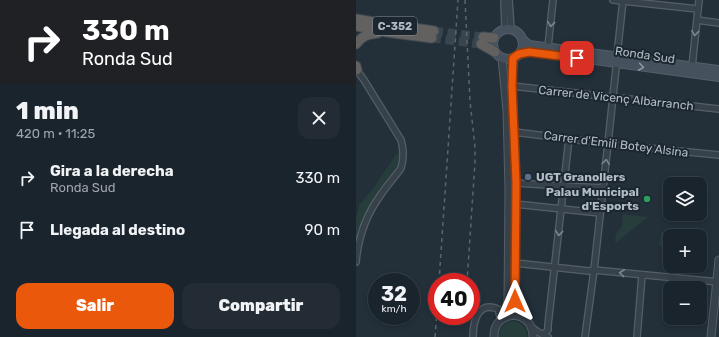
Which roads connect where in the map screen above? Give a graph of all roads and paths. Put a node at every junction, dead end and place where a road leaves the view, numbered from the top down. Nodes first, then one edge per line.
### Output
1 (504, 0) edge
2 (509, 0) edge
3 (553, 0) edge
4 (613, 0) edge
5 (623, 0) edge
6 (699, 0) edge
7 (698, 10) junction
8 (356, 19) edge
9 (697, 20) junction
10 (719, 23) edge
11 (356, 26) edge
12 (508, 29) junction
13 (386, 32) junction
14 (494, 38) junction
15 (522, 39) junction
16 (356, 44) edge
17 (548, 47) junction
18 (498, 55) junction
19 (516, 56) junction
20 (618, 60) junction
21 (692, 67) junction
22 (356, 68) edge
23 (719, 70) edge
24 (719, 77) edge
25 (512, 86) junction
26 (613, 98) junction
27 (719, 109) edge
28 (514, 132) junction
29 (569, 138) junction
30 (608, 144) junction
31 (719, 155) edge
32 (516, 183) junction
33 (563, 186) junction
34 (603, 188) junction
35 (516, 204) junction
36 (562, 208) junction
37 (600, 213) junction
38 (719, 260) edge
39 (356, 262) edge
40 (515, 263) junction
41 (555, 267) junction
42 (594, 270) junction
43 (642, 275) junction
44 (718, 282) edge
45 (520, 316) junction
46 (503, 318) junction
47 (531, 327) junction
48 (545, 336) edge
49 (473, 337) edge
50 (494, 337) edge
51 (533, 337) edge
52 (585, 337) edge
53 (637, 337) edge
54 (711, 337) edge

1 - 12 street
2 - 12 street
3 -> 17 street
4 - 5 street
5 - 7 street
5 - 20 street
6 - 7 street
7 - 9 street
8 - 13 highway, C-352
9 - 10 street
9 -> 21 street
11 - 13 highway, C-352
12 - 14 main road
12 - 15 main road
13 - 16 highway
14 - 18 main road
14 - 18 highway
15 - 17 main road, Ronda Sud
15 - 19 main road
17 - 20 main road, Ronda Sud
18 - 19 main road
18 - 46 street
19 - 20 main road, Ronda Sud
19 - 25 street
20 - 21 main road, Ronda Sud
20 -> 24 main road, Ronda Sud
20 - 26 street
21 - 23 main road, Ronda Sud
22 - 39 street
25 - 26 street, Carrer de Vicenç Albarranch
25 - 28 street
26 - 27 street, Carrer de Vicenç Albarranch
26 - 30 street
28 - 29 street, Carrer d'Emili Botey Alsina
28 - 32 street
29 - 30 street, Carrer d'Emili Botey Alsina
29 - 33 street
30 - 31 street, Carrer d'Emili Botey Alsina
34 -> 30 street
32 - 33 street
32 - 35 street
33 - 34 street
33 - 36 street
34 - 37 street
35 - 36 street
35 - 40 street
36 - 37 street
36 -> 41 street
37 - 42 street
38 - 44 street
40 - 41 street
40 - 45 street
41 - 42 street
41 - 48 street
43 -> 42 street
42 - 52 street
43 - 44 street
43 - 53 street
44 - 54 street
45 - 46 street
45 - 47 street
46 - 49 street
46 - 50 street
47 - 48 street
47 - 51 street

